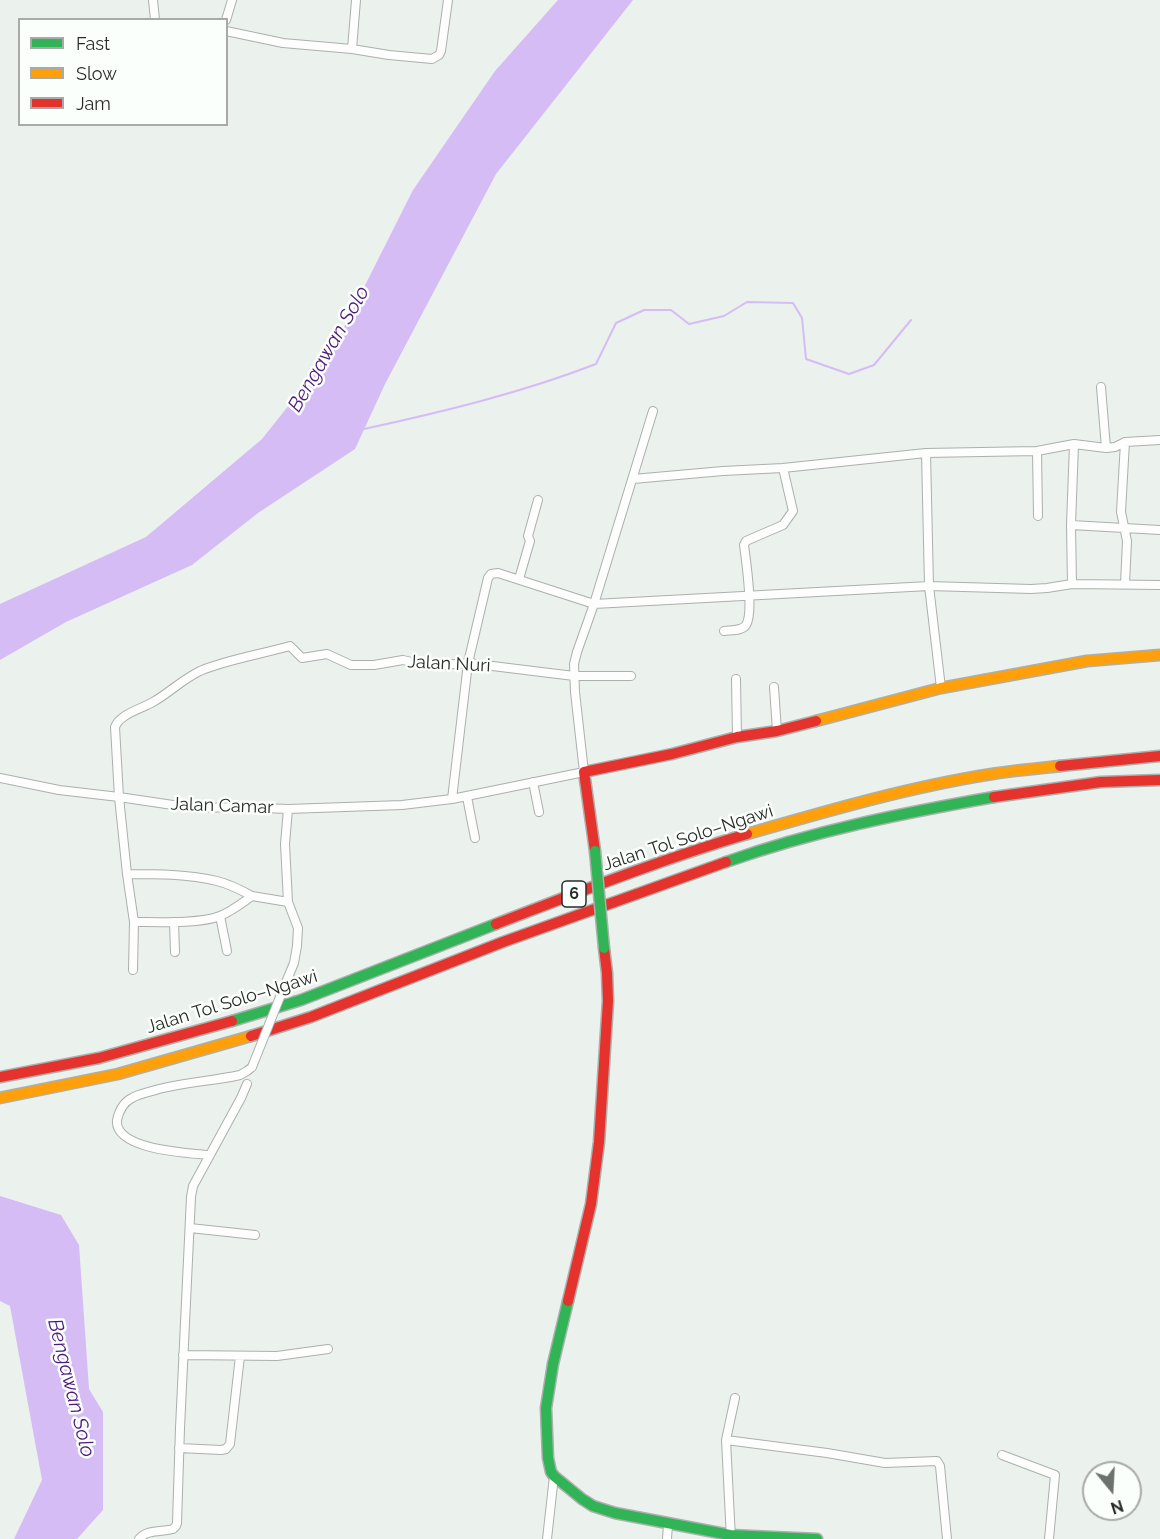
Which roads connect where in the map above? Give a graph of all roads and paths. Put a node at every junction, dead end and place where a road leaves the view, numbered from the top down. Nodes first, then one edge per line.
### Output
1 (153, 0) edge
2 (232, 0) edge
3 (356, 0) edge
4 (448, 0) edge
5 (155, 18) edge
6 (227, 18) edge
7 (228, 31) edge
8 (352, 49) junction
9 (1101, 387) dead end
10 (653, 411) dead end
11 (1160, 440) edge
12 (1125, 442) junction
13 (1074, 444) junction
14 (1106, 448) junction
15 (1037, 451) junction
16 (926, 453) junction
17 (783, 468) junction
18 (633, 479) junction
19 (538, 500) dead end
20 (1038, 516) dead end
21 (1071, 525) junction
22 (1124, 527) junction
23 (1160, 530) edge
24 (519, 579) junction
25 (1072, 584) junction
26 (1125, 584) junction
27 (1160, 585) edge
28 (929, 586) junction
29 (749, 595) junction
30 (594, 604) junction
31 (724, 631) dead end
32 (1160, 655) edge
33 (468, 663) junction
34 (574, 676) junction
35 (631, 676) dead end
36 (736, 679) dead end
37 (774, 687) dead end
38 (940, 688) junction
39 (777, 731) junction
40 (737, 737) junction
41 (1160, 756) edge
42 (584, 772) junction
43 (0, 778) edge
44 (1160, 780) edge
45 (533, 782) junction
46 (119, 797) junction
47 (467, 797) junction
48 (452, 799) junction
49 (288, 809) junction
50 (539, 812) dead end
51 (475, 838) dead end
52 (127, 874) junction
53 (252, 896) junction
54 (288, 902) junction
55 (220, 916) junction
56 (134, 922) junction
57 (174, 922) junction
58 (227, 951) dead end
59 (175, 952) dead end
60 (133, 970) dead end
61 (0, 1077) edge
62 (247, 1084) dead end
63 (0, 1098) edge
64 (209, 1155) junction
65 (190, 1228) junction
66 (255, 1235) dead end
67 (328, 1349) dead end
68 (183, 1355) junction
69 (240, 1356) junction
70 (735, 1398) dead end
71 (726, 1440) junction
72 (179, 1448) junction
73 (1002, 1455) dead end
74 (554, 1476) junction
75 (668, 1524) junction
76 (730, 1537) edge
77 (140, 1539) edge
78 (547, 1539) edge
79 (667, 1539) edge
80 (817, 1539) edge
81 (947, 1539) edge
82 (1049, 1539) edge

1 - 5 street
2 - 6 street
3 - 8 street
4 - 8 street
7 - 8 street
9 - 14 street
10 - 18 street
11 - 12 street
12 - 14 street
12 - 22 street
13 - 14 street
13 - 15 street
13 - 21 street
15 - 16 street
15 - 20 street
16 - 17 street
16 - 28 street
17 - 18 street
17 - 29 street
18 - 30 street
19 - 24 street
21 - 22 street
21 - 25 street
22 - 23 street
22 - 26 street
24 - 30 street
24 - 33 street
25 - 26 street
25 - 28 street
26 - 27 street
28 - 29 street
28 - 38 street
29 - 30 street
29 - 31 street
30 - 34 street
32 - 38 main road
33 - 34 street, Jalan Nuri
33 - 46 street, Jalan Nuri
33 - 48 street
34 - 35 street, Jalan Nuri
34 - 42 street
36 - 40 street
37 - 39 street
38 - 39 main road
39 - 40 main road
40 - 42 main road
41 - 61 main road, Jalan Tol Solo–Ngawi / 6
42 - 45 street, Jalan Camar
42 - 74 main road, bridge
43 - 46 street, Jalan Camar
44 - 63 main road, Jalan Tol Solo–Ngawi / 6
45 - 47 street, Jalan Camar
45 - 50 street
46 - 49 street, Jalan Camar
46 - 52 street
47 - 48 street, Jalan Camar
47 - 51 street
48 - 49 street, Jalan Camar
49 - 54 street
52 - 53 street
52 - 56 street
53 - 54 street
53 - 55 street
54 - 64 street, bridge
55 - 57 street
55 - 58 street
56 - 57 street
56 - 60 street
57 - 59 street
62 - 64 street
64 - 65 street
65 - 66 street
65 - 68 street
67 - 69 street
68 - 69 street
68 - 72 street
69 - 72 street
70 - 71 street
71 - 76 street
71 - 81 street
72 - 77 street
73 - 82 street
74 - 75 main road
74 - 78 street
75 - 76 main road
75 - 79 street
76 - 80 main road

